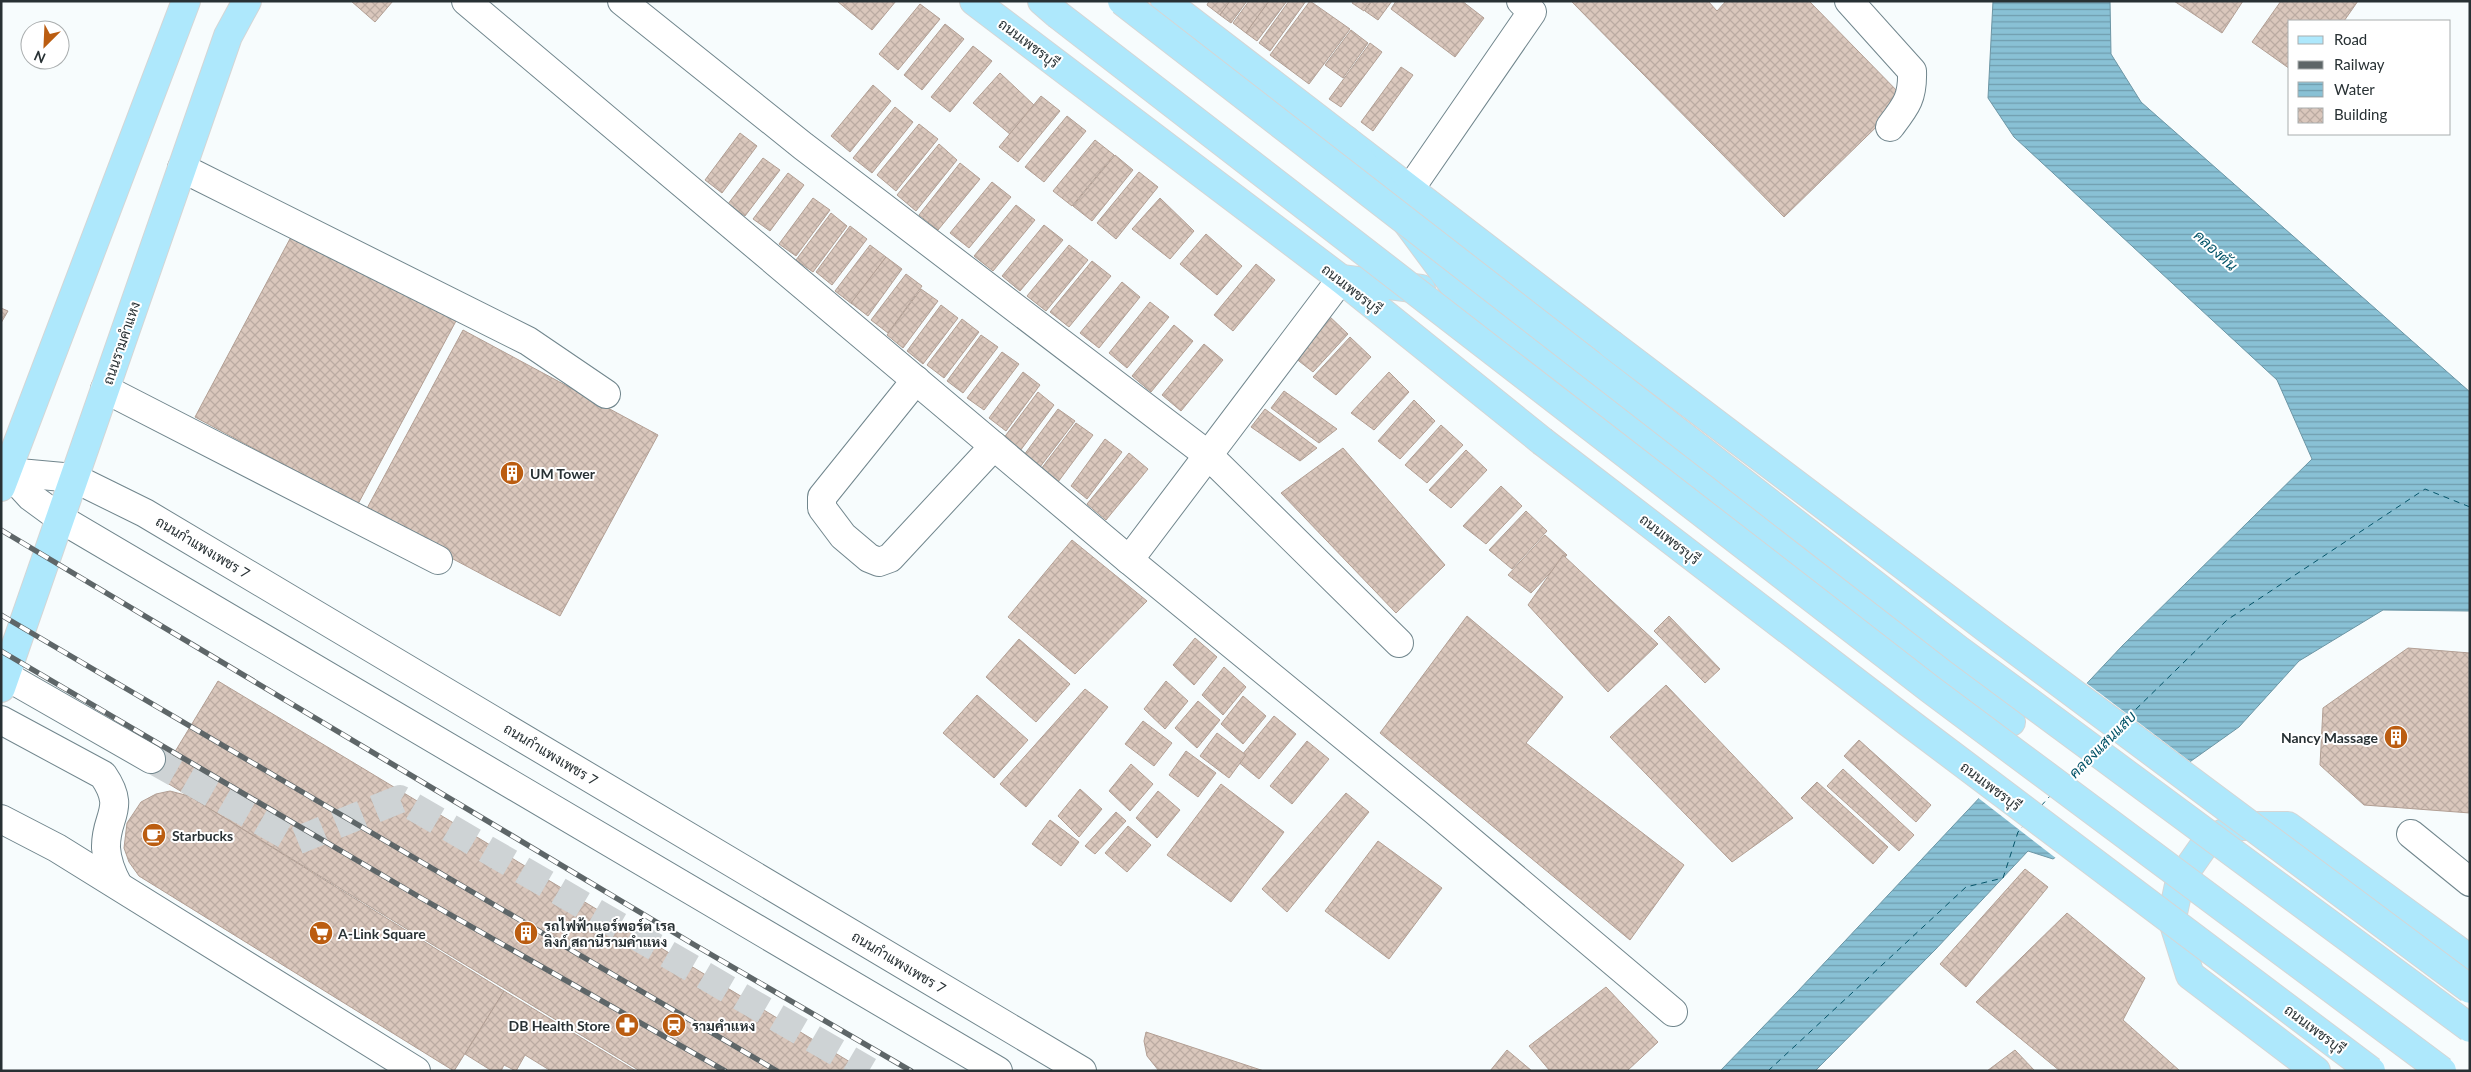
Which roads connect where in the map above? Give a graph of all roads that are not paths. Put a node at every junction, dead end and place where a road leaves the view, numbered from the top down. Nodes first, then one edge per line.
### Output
1 (186, 1) edge
2 (247, 1) edge
3 (466, 1) edge
4 (622, 1) edge
5 (974, 1) edge
6 (1122, 1) edge
7 (1165, 1) edge
8 (1521, 1) edge
9 (1849, 1) edge
10 (1050, 8) edge
11 (1890, 127) dead end
12 (1346, 140) junction
13 (182, 168) junction
14 (1410, 189) junction
15 (1340, 279) junction
16 (1460, 294) junction
17 (916, 380) junction
18 (106, 389) junction
19 (606, 394) dead end
20 (994, 446) junction
21 (1208, 455) junction
22 (4, 476) edge
23 (74, 478) junction
24 (61, 519) junction
25 (438, 560) dead end
26 (1129, 560) junction
27 (1399, 643) dead end
28 (4, 682) edge
29 (1, 720) edge
30 (2011, 722) dead end
31 (151, 759) tunnel mouth
32 (1, 820) edge
33 (109, 829) junction
34 (2411, 834) dead end
35 (57, 848) junction
36 (2470, 882) edge
37 (118, 885) junction
38 (2470, 959) edge
39 (2470, 988) edge
40 (1673, 1012) dead end
41 (2470, 1028) edge
42 (416, 1071) edge
43 (998, 1071) edge
44 (1082, 1071) edge
45 (2316, 1071) edge
46 (2371, 1071) edge
47 (2442, 1071) edge

1 - 22 main road
2 - 13 main road, ถนนรามคำแหง
3 - 17 street
4 - 21 street
5 - 15 main road, ถนนเพชรบุรี
6 - 41 main road, bridge
7 - 12 main road
8 - 14 street
9 - 11 street
10 - 47 main road, bridge
12 - 14 main road
12 - 16 main road
13 - 18 main road, ถนนรามคำแหง
13 - 19 street
14 - 39 main road, bridge
15 - 16 main road
15 - 21 street
15 - 46 main road, ถนนเพชรบุรี, bridge
16 - 30 main road
17 - 20 street
17 - 20 street
18 - 23 main road, ถนนรามคำแหง
18 - 25 street
20 - 26 street
21 - 26 street
21 - 27 street
22 - 23 street, ถนนกำแพงเพชร 7
22 - 24 street
23 - 24 main road, ถนนรามคำแหง
23 - 44 street, ถนนกำแพงเพชร 7
24 - 28 main road, ถนนรามคำแหง
24 - 43 street
26 - 40 street
28 - 31 street
29 - 33 street
32 - 35 street
33 - 35 street
33 - 37 street
34 - 36 street
35 - 37 street
37 - 42 street
38 - 45 main road

